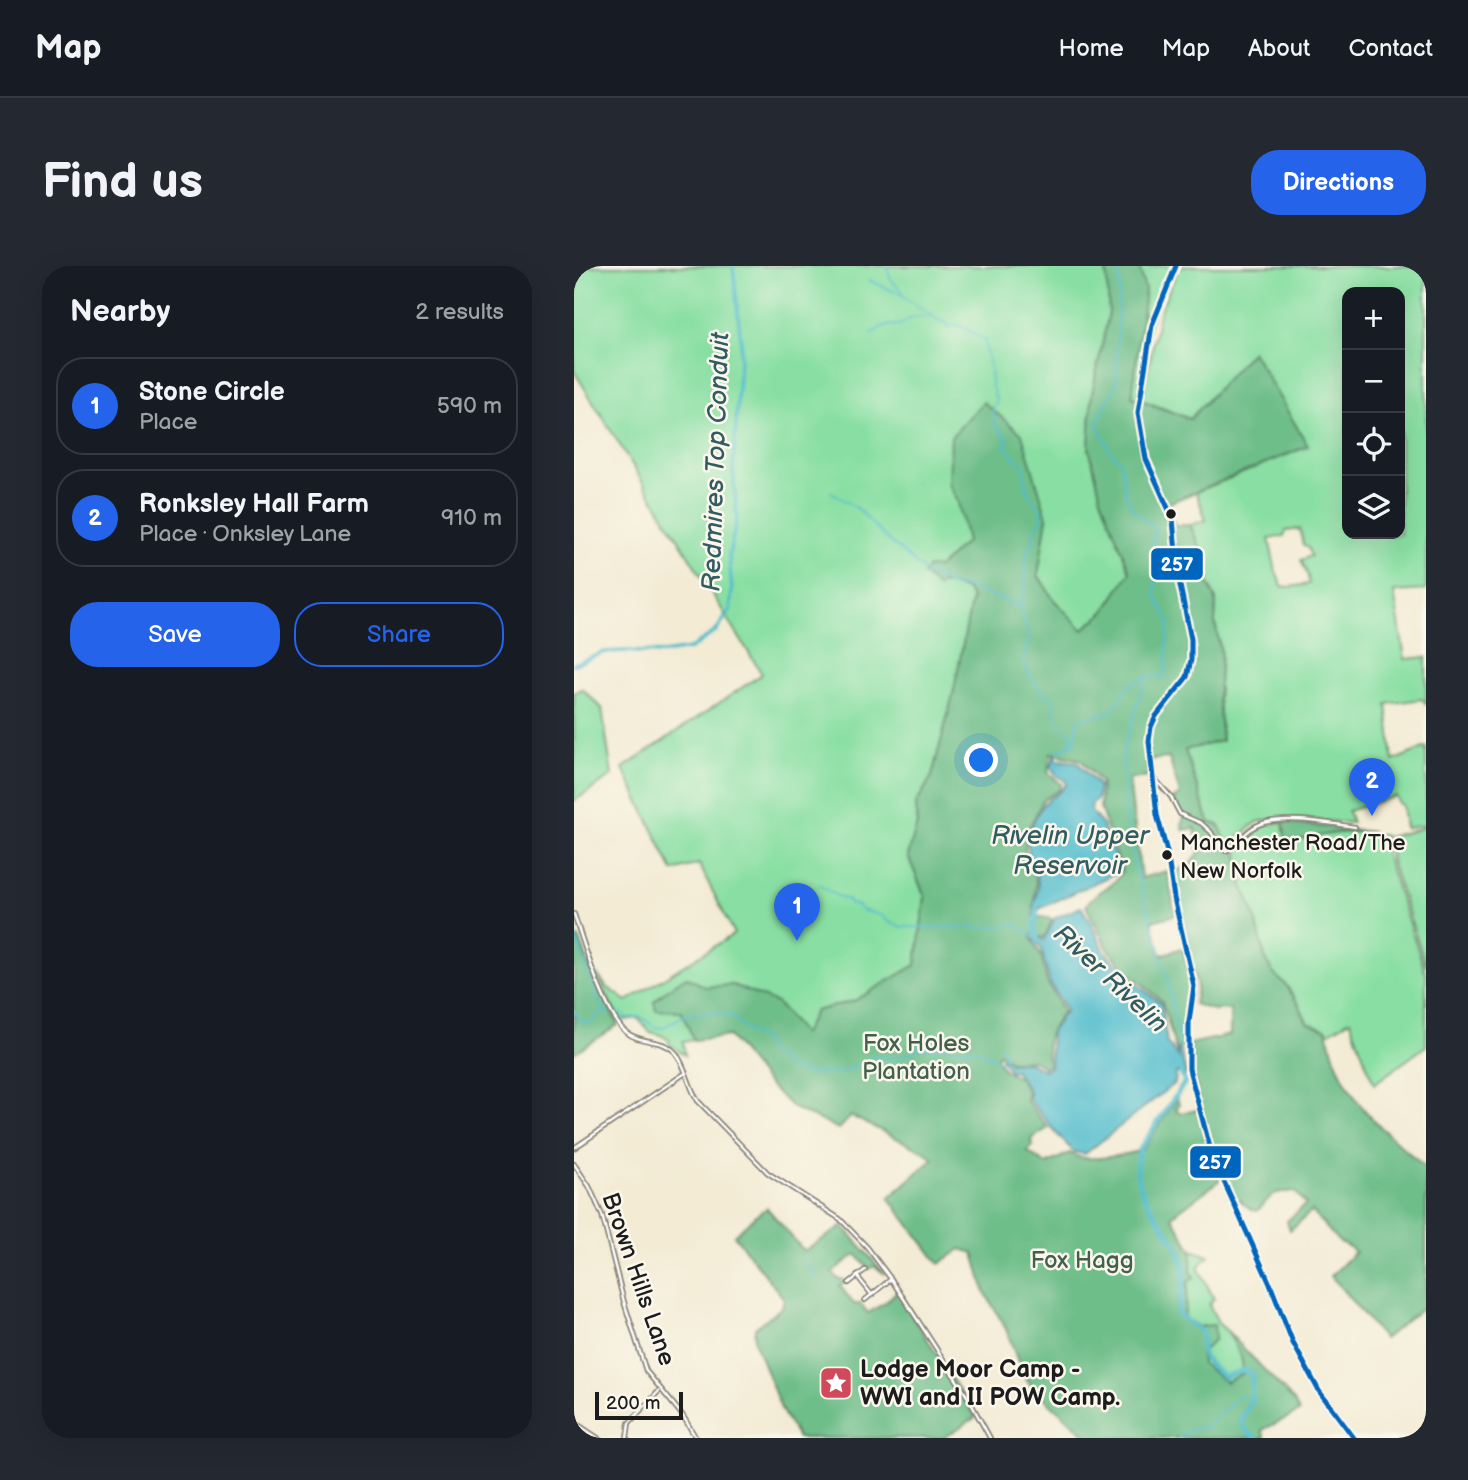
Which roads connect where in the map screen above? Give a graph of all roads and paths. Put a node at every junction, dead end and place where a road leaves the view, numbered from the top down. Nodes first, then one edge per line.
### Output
1 (1176, 266) edge
2 (1152, 778) junction
3 (1355, 827) dead end
4 (574, 914) edge
5 (685, 1073) junction
6 (574, 1148) edge
7 (574, 1164) edge
8 (865, 1270) dead end
9 (857, 1276) junction
10 (891, 1279) junction
11 (849, 1283) dead end
12 (872, 1295) junction
13 (865, 1300) dead end
14 (660, 1390) junction
15 (574, 1422) edge
16 (598, 1438) edge
17 (627, 1438) edge
18 (696, 1438) edge
19 (990, 1438) edge
20 (1354, 1438) edge

1 - 2 main road
2 - 3 street
2 - 20 main road
4 - 5 street
5 - 6 street
5 - 10 street
7 - 14 street, Brown Hills Lane
8 - 9 street
9 - 11 street
9 - 12 street
10 - 12 street
10 - 19 street
12 - 13 street
14 - 17 street
14 - 18 street, Brown Hills Lane
15 - 16 street

